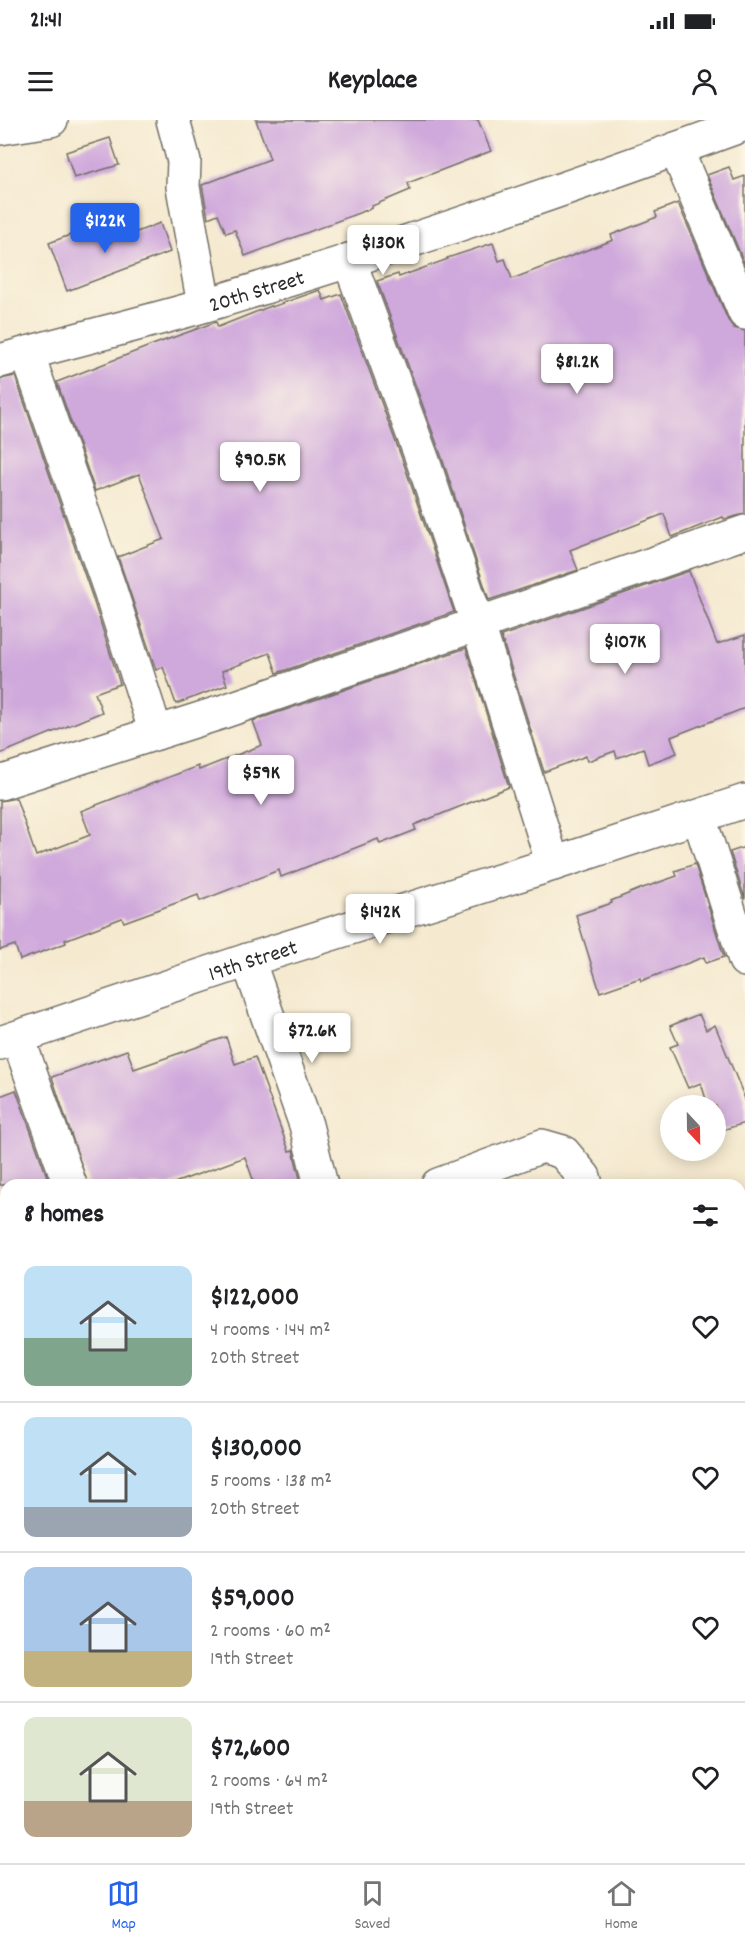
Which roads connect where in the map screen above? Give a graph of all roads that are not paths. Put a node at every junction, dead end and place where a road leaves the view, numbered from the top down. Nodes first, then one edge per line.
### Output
1 (51, 120) edge
2 (173, 120) edge
3 (745, 124) edge
4 (0, 128) edge
5 (676, 149) junction
6 (349, 260) junction
7 (204, 305) junction
8 (745, 313) edge
9 (13, 357) edge
10 (745, 532) edge
11 (478, 625) junction
12 (156, 733) junction
13 (0, 783) edge
14 (745, 801) edge
15 (699, 817) junction
16 (553, 864) junction
17 (248, 960) junction
18 (745, 960) edge
19 (9, 1041) edge
20 (67, 1179) edge
21 (320, 1179) edge
22 (454, 1179) edge
23 (584, 1179) edge

1 - 4 street
2 - 7 street
3 - 5 street, 20th Street
5 - 6 street, 20th Street
5 - 8 street
6 - 7 street, 20th Street
6 - 11 street
7 - 9 street, 20th Street
9 - 12 street
10 - 11 street
11 - 12 street
11 - 16 street
12 - 13 street
14 - 15 street, 19th Street
15 - 16 street, 19th Street
15 - 18 street
16 - 17 street, 19th Street
17 - 19 street, 19th Street
17 - 21 street
19 - 20 street
22 - 23 street

